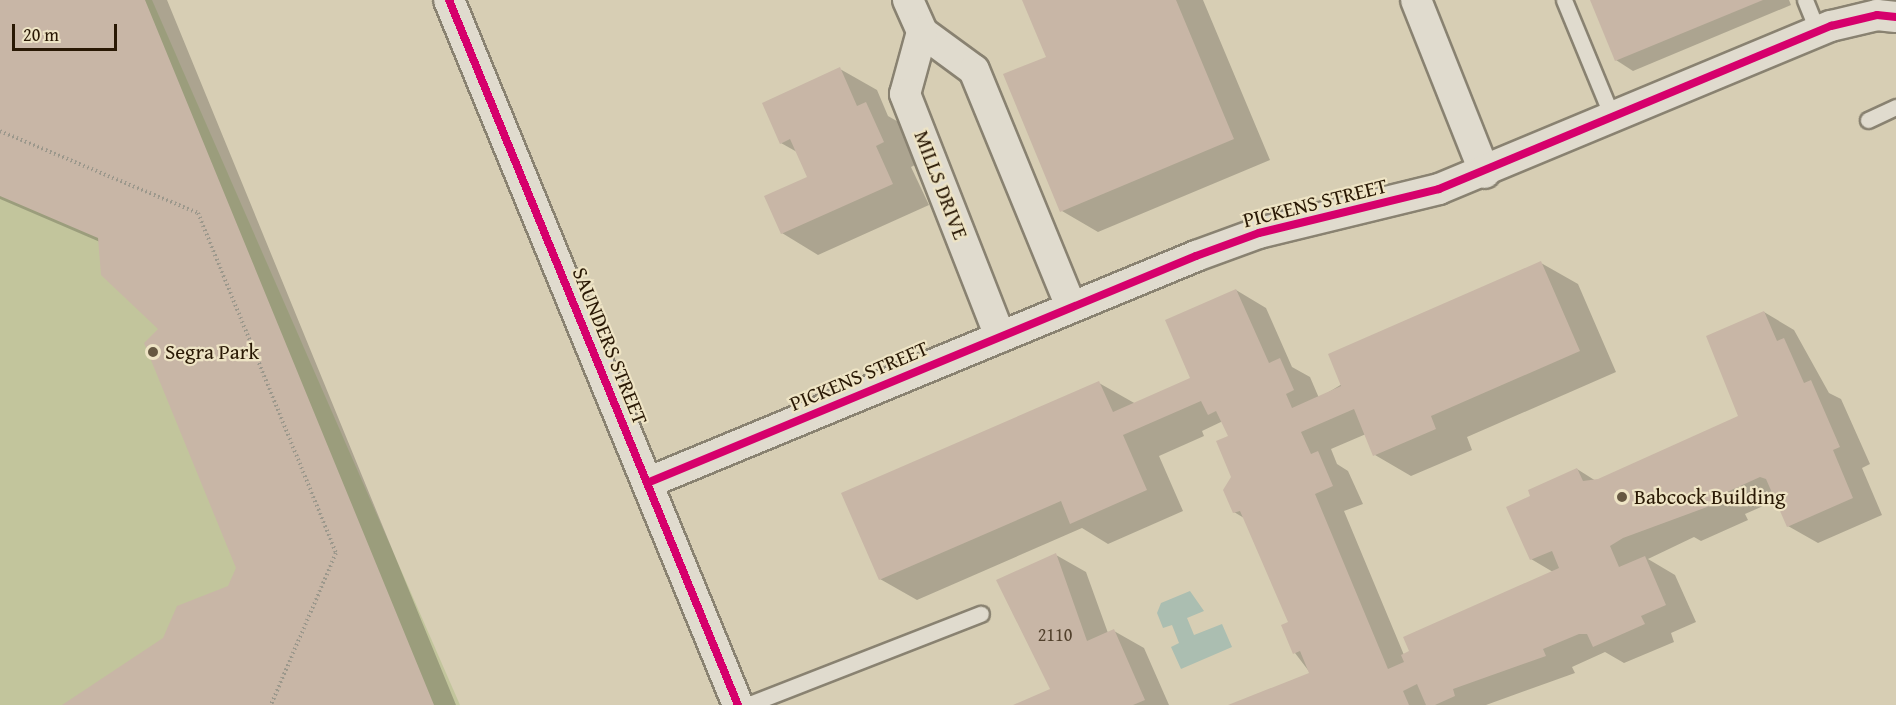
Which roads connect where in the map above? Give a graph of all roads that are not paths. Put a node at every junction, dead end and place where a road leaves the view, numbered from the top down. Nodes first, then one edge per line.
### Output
1 (449, 0) edge
2 (908, 0) edge
3 (1416, 0) edge
4 (1564, 0) edge
5 (1805, 0) edge
6 (1896, 17) edge
7 (922, 32) junction
8 (1818, 32) junction
9 (1896, 107) edge
10 (1613, 119) junction
11 (1868, 120) dead end
12 (1485, 173) junction
13 (1071, 307) junction
14 (1000, 337) junction
15 (647, 483) junction
16 (981, 614) dead end
17 (738, 705) edge
18 (747, 705) edge

1 - 15 street, SAUNDERS STREET
2 - 7 street
3 - 12 street
4 - 10 lane
5 - 8 lane
6 - 8 street, PICKENS STREET
7 - 13 street
7 - 14 street, MILLS DRIVE
8 - 10 street, PICKENS STREET
9 - 11 lane
10 - 12 street, PICKENS STREET
12 - 13 street, PICKENS STREET
13 - 14 street, PICKENS STREET
14 - 15 street, PICKENS STREET
15 - 17 street, SAUNDERS STREET
16 - 18 lane

